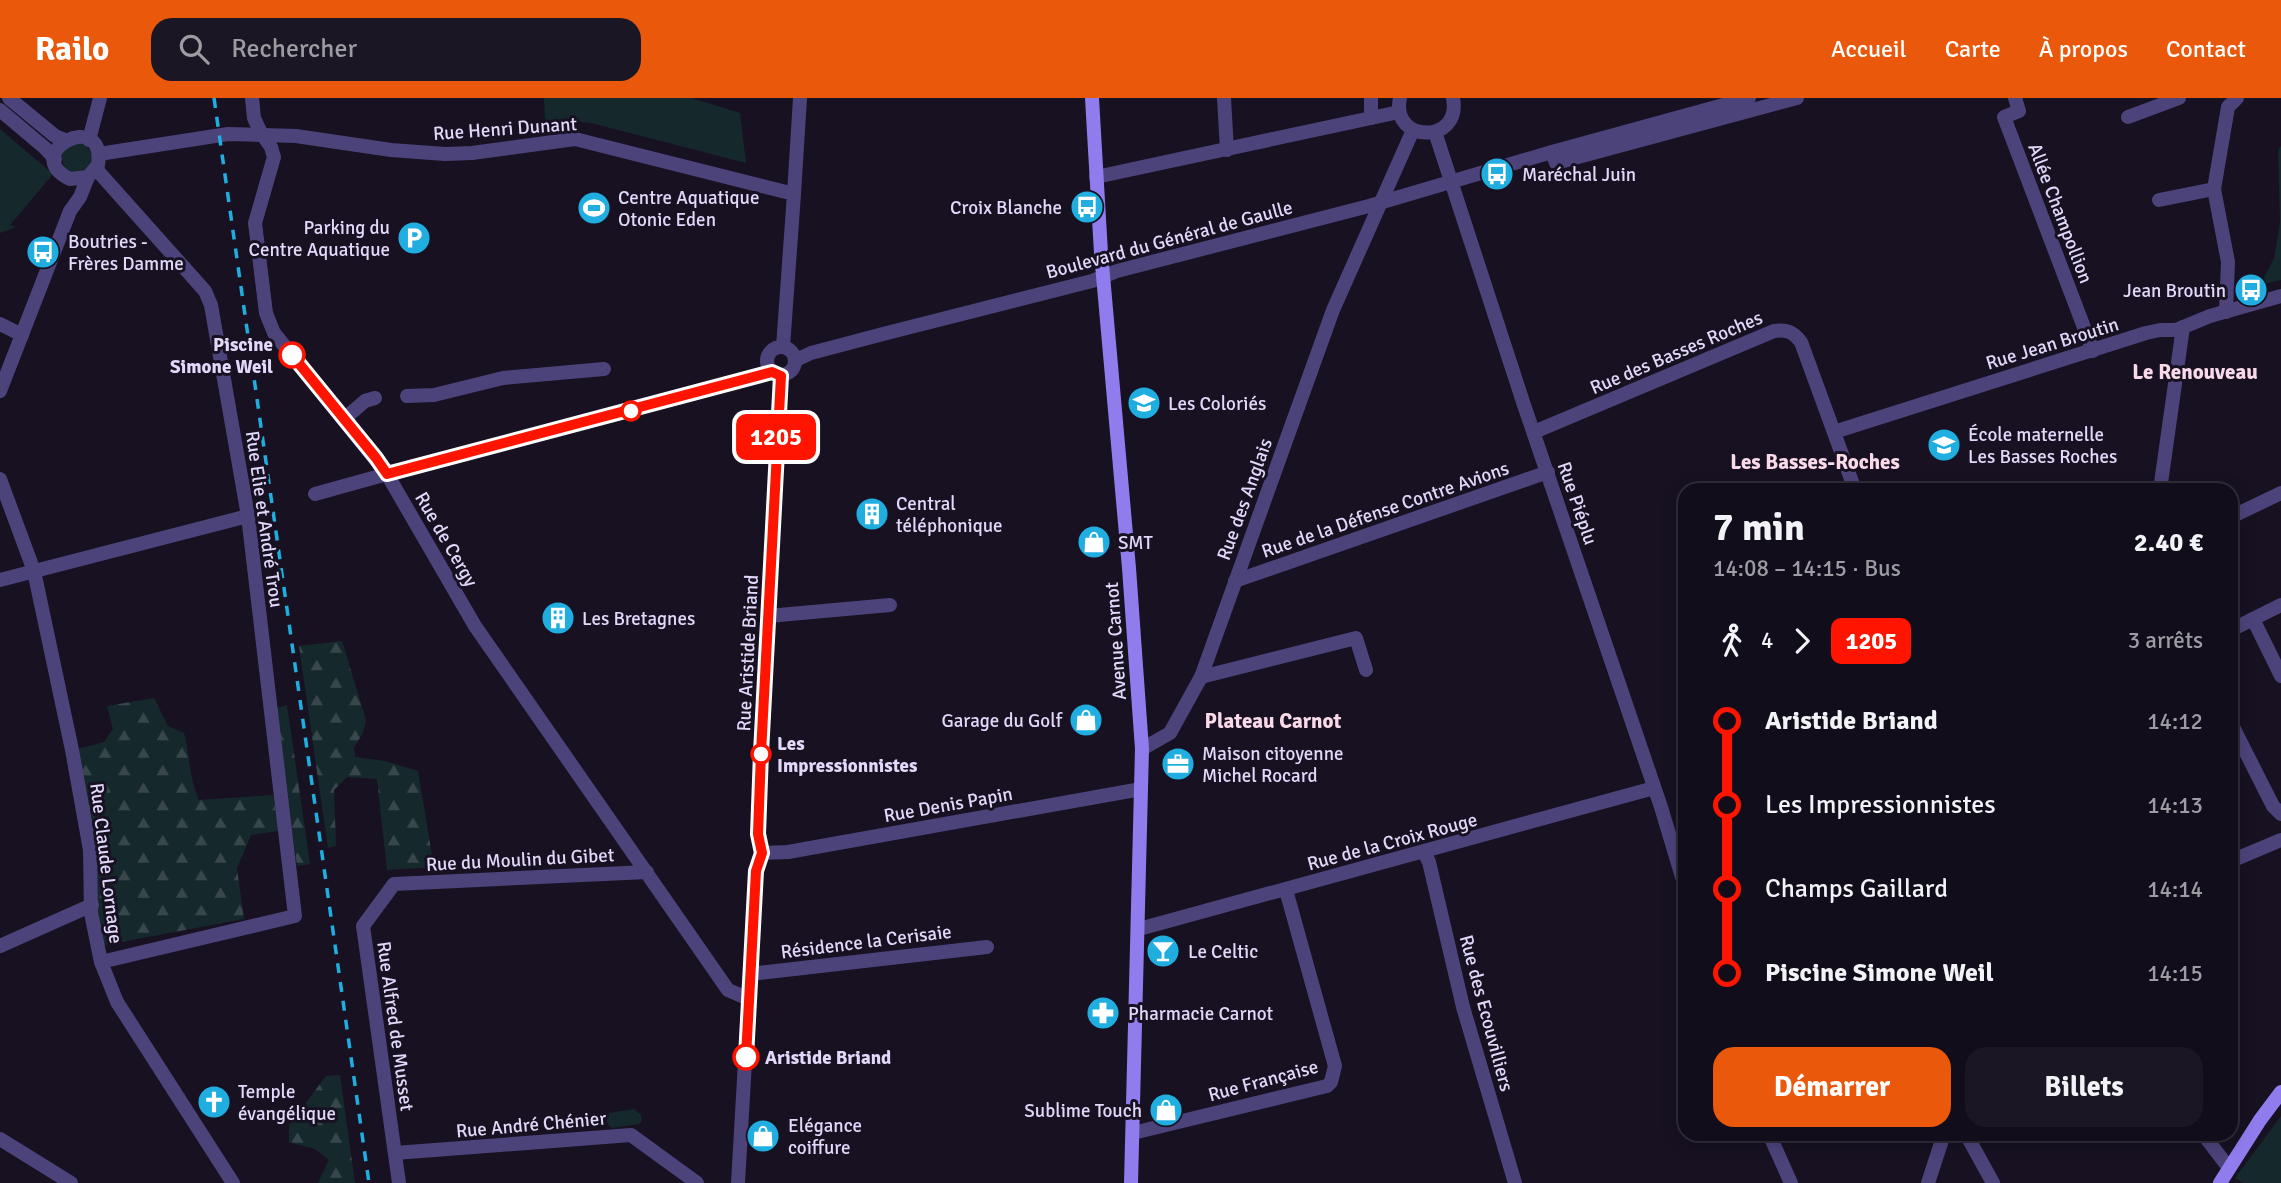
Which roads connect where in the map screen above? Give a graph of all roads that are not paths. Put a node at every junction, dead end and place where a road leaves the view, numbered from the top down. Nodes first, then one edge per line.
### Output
1 (9, 98) edge
2 (100, 98) edge
3 (252, 98) edge
4 (800, 98) edge
5 (1092, 98) edge
6 (1224, 98) edge
7 (1371, 98) edge
8 (1453, 98) edge
9 (1749, 98) edge
10 (1797, 98) edge
11 (2015, 98) edge
12 (2179, 98) edge
13 (2215, 98) edge
14 (2233, 102) edge
15 (1399, 105) edge
16 (0, 110) edge
17 (2128, 117) dead end
18 (1371, 118) junction
19 (1413, 130) junction
20 (1435, 132) junction
21 (261, 133) junction
22 (296, 136) junction
23 (65, 140) junction
24 (89, 140) junction
25 (1227, 150) junction
26 (1552, 152) junction
27 (99, 154) junction
28 (274, 157) junction
29 (55, 159) junction
30 (92, 173) junction
31 (1097, 177) junction
32 (70, 179) junction
33 (1451, 181) junction
34 (2214, 190) junction
35 (794, 194) junction
36 (2159, 200) dead end
37 (1382, 202) junction
38 (70, 212) junction
39 (1104, 275) junction
40 (2281, 297) edge
41 (2225, 312) junction
42 (0, 324) edge
43 (2183, 327) junction
44 (22, 335) junction
45 (783, 347) junction
46 (2093, 351) junction
47 (796, 360) junction
48 (604, 369) dead end
49 (777, 374) junction
50 (0, 391) edge
51 (407, 396) dead end
52 (375, 398) dead end
53 (344, 419) junction
54 (1534, 432) junction
55 (1834, 432) junction
56 (1548, 472) junction
57 (387, 474) junction
58 (0, 479) edge
59 (1852, 483) edge
60 (2161, 483) edge
61 (2281, 492) edge
62 (316, 494) dead end
63 (2238, 514) edge
64 (248, 516) junction
65 (34, 571) junction
66 (0, 580) edge
67 (1235, 581) junction
68 (890, 605) dead end
69 (2281, 605) edge
70 (768, 616) junction
71 (2252, 619) junction
72 (2238, 626) edge
73 (1366, 670) dead end
74 (2281, 676) edge
75 (1201, 677) junction
76 (2238, 736) edge
77 (1142, 749) junction
78 (1654, 788) junction
79 (1141, 789) junction
80 (2278, 808) edge
81 (2281, 840) edge
82 (1424, 852) junction
83 (762, 853) junction
84 (2238, 859) edge
85 (1678, 865) edge
86 (647, 872) junction
87 (394, 884) joint
88 (1286, 890) junction
89 (92, 905) junction
90 (1139, 929) junction
91 (0, 946) edge
92 (986, 947) dead end
93 (101, 962) junction
94 (750, 974) junction
95 (749, 999) junction
96 (2281, 1092) edge
97 (1133, 1133) junction
98 (0, 1139) edge
99 (1772, 1141) edge
100 (1942, 1141) edge
101 (1970, 1141) edge
102 (2208, 1141) edge
103 (395, 1153) junction
104 (2228, 1168) junction
105 (71, 1183) edge
106 (233, 1183) edge
107 (400, 1183) edge
108 (697, 1183) edge
109 (738, 1183) edge
110 (1131, 1183) edge
111 (1515, 1183) edge
112 (1791, 1183) edge
113 (1928, 1183) edge
114 (1993, 1183) edge
115 (2220, 1183) edge

1 - 23 street
2 - 24 street
3 - 21 street
4 - 35 street
5 - 31 main road, Avenue Carnot
6 - 25 street
7 - 18 street
8 - 20 street
9 - 26 street, Boulevard du Général de Gaulle
10 - 26 street, Boulevard du Général de Gaulle
11 - 46 street, Allée Champollion
12 - 17 street
13 - 14 street
14 - 34 street
15 - 18 street
15 - 19 street
16 - 29 street
18 - 25 street
19 - 20 street
19 - 37 street, Rue des Anglais
20 - 33 street, Rue Piéplu
21 - 22 street, Rue Henri Dunant
21 - 27 street
21 - 28 street
22 - 28 street
22 - 35 street, Rue Henri Dunant
23 - 24 street
23 - 29 street
24 - 27 street
25 - 31 street
26 - 33 street, Boulevard du Général de Gaulle
27 - 30 street
28 - 53 street, Rue de Cergy
29 - 32 street
30 - 32 street
30 - 38 street
30 - 64 street, Rue Elie et André Trou
31 - 39 main road, Avenue Carnot
32 - 38 street
33 - 37 street, Boulevard du Général de Gaulle
33 - 54 street, Rue Piéplu
34 - 36 street
34 - 41 street
35 - 45 street
37 - 39 street, Boulevard du Général de Gaulle
37 - 67 street, Rue des Anglais
38 - 44 street
39 - 47 street, Boulevard du Général de Gaulle
39 - 77 main road, Avenue Carnot
40 - 41 street, Rue Jean Broutin
41 - 43 street, Rue Jean Broutin
42 - 44 street
43 - 46 street, Rue Jean Broutin
43 - 60 street
44 - 50 street
45 - 47 street
45 - 49 street
46 - 55 street, Rue Jean Broutin
47 - 49 street
48 - 51 street
49 - 57 street
49 - 70 street, Rue Aristide Briand
52 - 53 street
53 - 57 street, Rue de Cergy
54 - 55 street, Rue des Basses Roches
54 - 56 street, Rue Piéplu
55 - 59 street, Rue des Basses Roches
56 - 67 street, Rue de la Défense Contre Avions
56 - 78 street, Rue Piéplu
57 - 62 street
57 - 86 street, Rue de Cergy
58 - 65 street, Rue Claude Lornage
61 - 63 street
64 - 65 street
64 - 93 street, Rue Elie et André Trou
65 - 66 street
65 - 89 street, Rue Claude Lornage
67 - 75 street, Rue des Anglais
68 - 70 street
69 - 71 street
70 - 83 street, Rue Aristide Briand
71 - 72 street
71 - 74 street
73 - 75 street
75 - 77 street, Rue des Anglais
76 - 80 street
77 - 79 main road, Avenue Carnot
78 - 82 street, Rue de la Croix Rouge
78 - 85 street, Rue Piéplu
79 - 83 street, Rue Denis Papin
79 - 90 main road, Avenue Carnot
81 - 84 street
82 - 88 street, Rue de la Croix Rouge
82 - 111 street, Rue des Ecouvilliers
83 - 94 street, Rue Aristide Briand
86 - 87 street, Rue du Moulin du Gibet
86 - 95 street, Rue de Cergy
87 - 103 street, Rue Alfred de Musset
88 - 90 street, Rue de la Croix Rouge
88 - 97 street, Rue Française
89 - 91 street
89 - 93 street, Rue Claude Lornage
90 - 97 main road, Avenue Carnot
92 - 94 street, Résidence la Cerisaie
93 - 106 street, Rue Claude Lornage
94 - 95 street, Rue Aristide Briand
95 - 109 street, Rue Aristide Briand
96 - 104 main road
97 - 110 main road, Avenue Carnot
98 - 105 street
99 - 112 street
100 - 113 street
101 - 114 street
102 - 104 street
103 - 107 street, Rue Alfred de Musset
103 - 108 street, Rue André Chénier
104 - 115 main road

